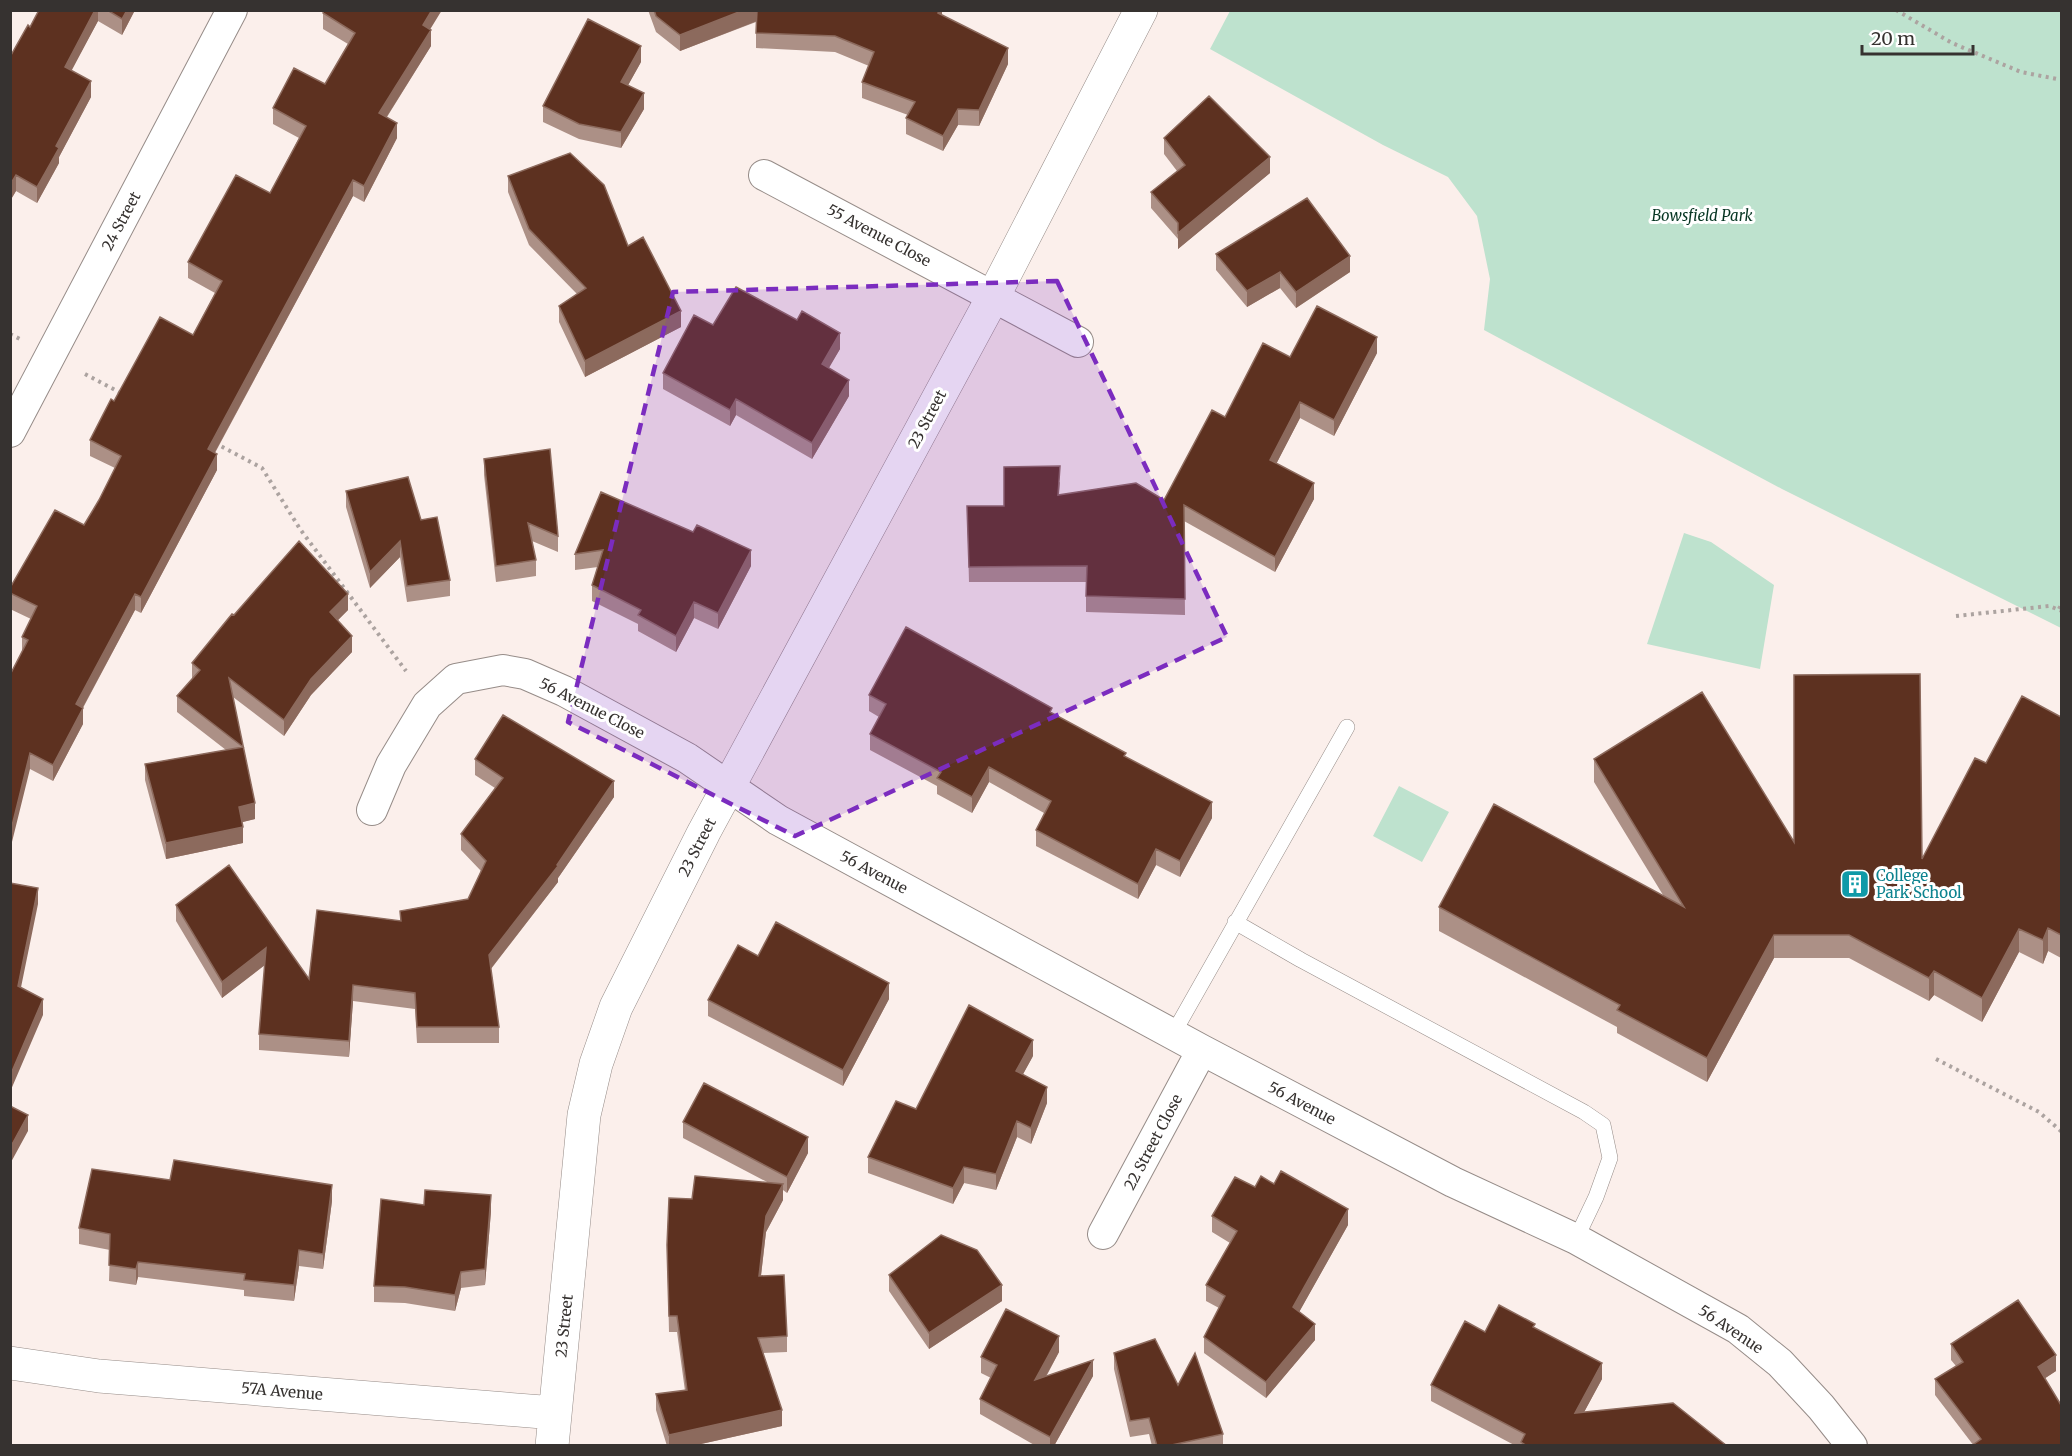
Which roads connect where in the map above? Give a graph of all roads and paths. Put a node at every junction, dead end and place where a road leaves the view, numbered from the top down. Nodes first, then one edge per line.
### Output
1 (232, 10) edge
2 (1141, 10) edge
3 (1896, 10) edge
4 (2061, 80) edge
5 (764, 175) dead end
6 (993, 297) junction
7 (10, 334) edge
8 (23, 340) dead end
9 (1078, 342) dead end
10 (85, 374) dead end
11 (126, 396) edge
12 (10, 432) edge
13 (210, 440) edge
14 (2061, 603) edge
15 (2060, 610) edge
16 (1956, 615) dead end
17 (406, 671) dead end
18 (1347, 727) dead end
19 (729, 786) junction
20 (372, 810) dead end
21 (1235, 922) junction
22 (1173, 1034) junction
23 (1202, 1050) junction
24 (1936, 1059) dead end
25 (2061, 1132) edge
26 (1103, 1234) dead end
27 (1576, 1239) junction
28 (10, 1363) edge
29 (555, 1413) junction
30 (552, 1446) edge
31 (1852, 1446) edge

1 - 12 street, 24 Street
2 - 6 street, 23 Street
3 - 4 path
5 - 6 street, 55 Avenue Close
6 - 9 street
6 - 19 street, 23 Street
7 - 8 path
10 - 11 path
13 - 17 path
14 - 15 path
15 - 16 path
18 - 21 lane
19 - 20 street, 56 Avenue Close
19 - 22 street, 56 Avenue
19 - 29 street, 23 Street
21 - 22 lane
21 - 27 lane
22 - 23 street, 56 Avenue
23 - 26 street, 22 Street Close
23 - 27 street, 56 Avenue
24 - 25 path
27 - 31 street, 56 Avenue
28 - 29 street, 57A Avenue
29 - 30 street, 23 Street

